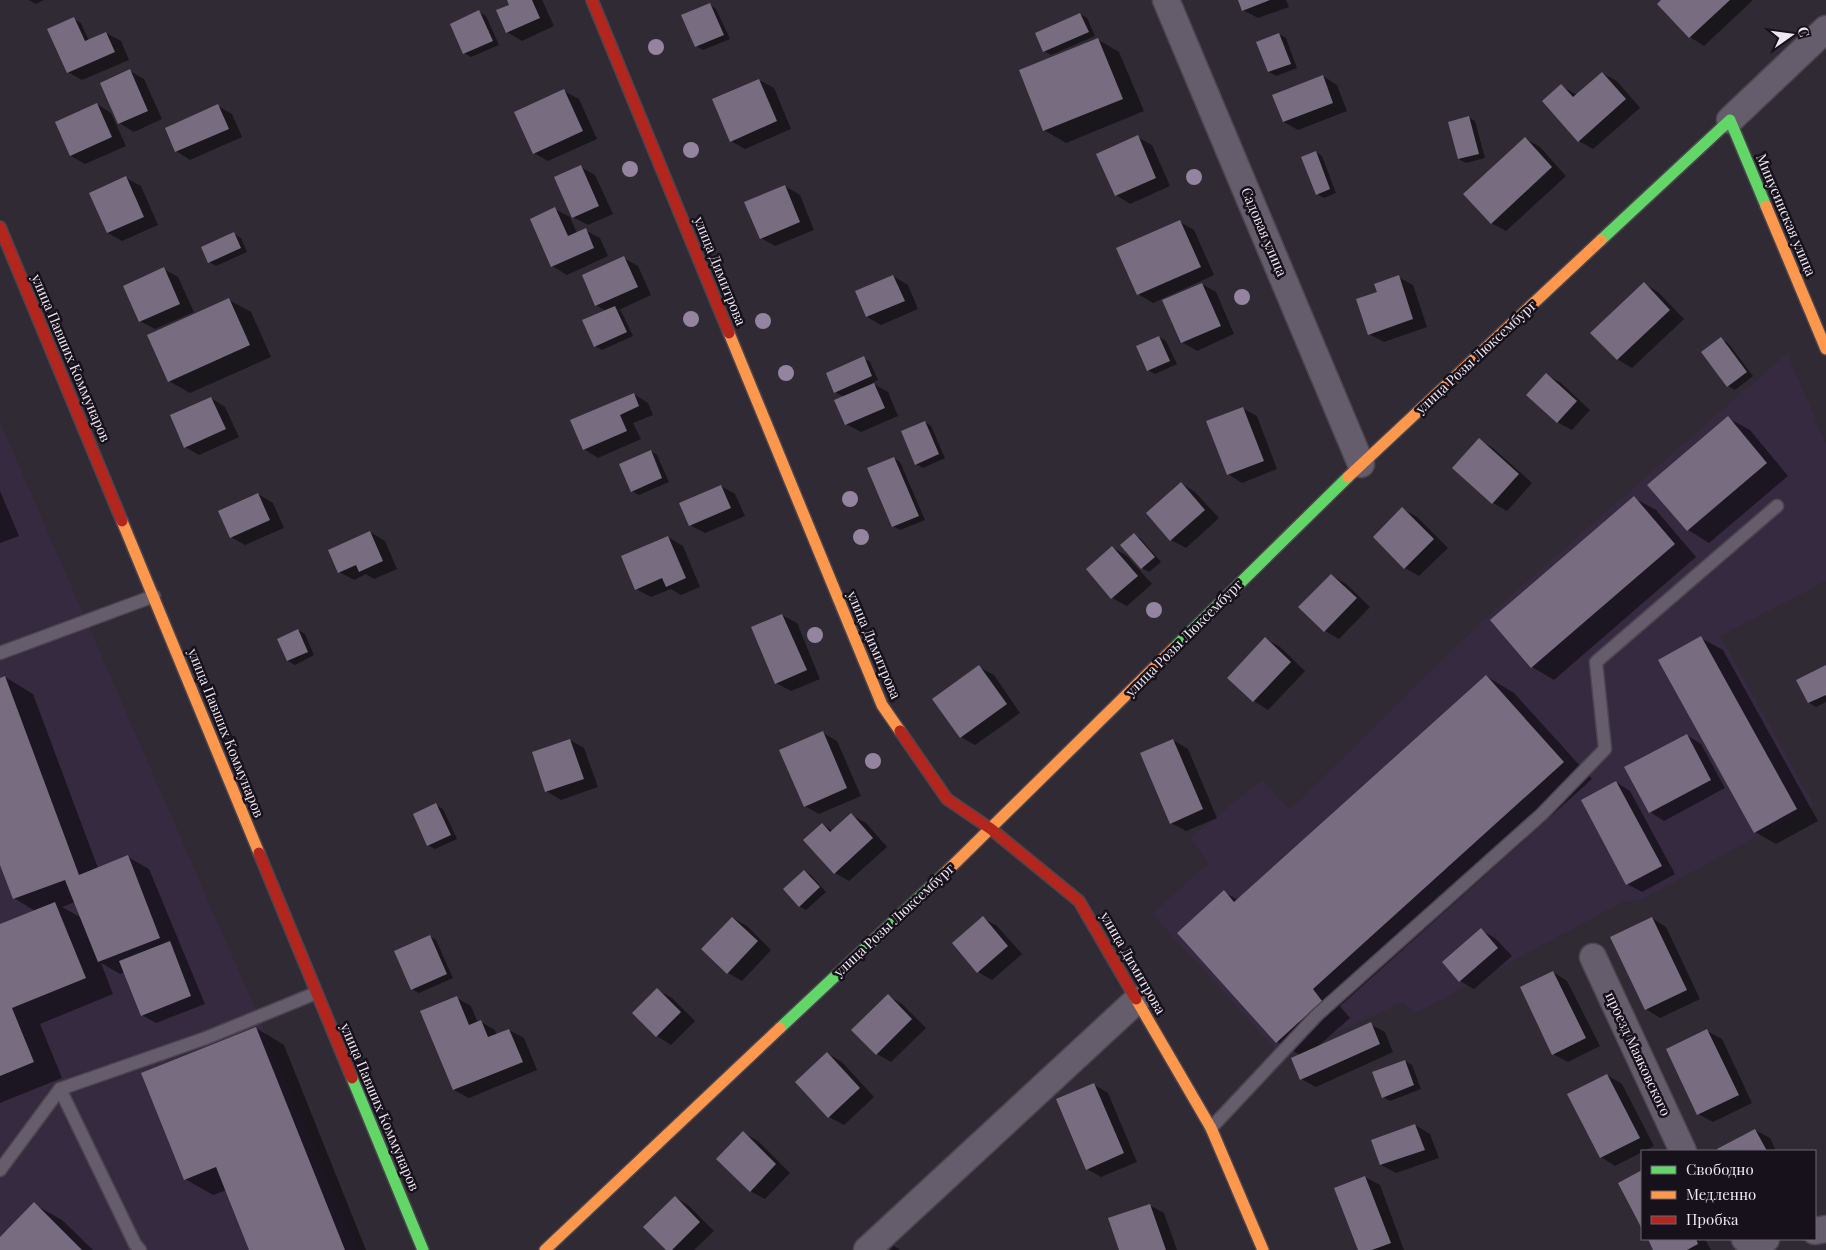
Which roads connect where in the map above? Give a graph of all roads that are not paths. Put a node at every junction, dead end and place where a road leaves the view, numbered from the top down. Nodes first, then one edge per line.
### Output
1 (592, 0) edge
2 (1166, 0) edge
3 (1826, 29) edge
4 (1730, 120) junction
5 (0, 227) edge
6 (1826, 349) edge
7 (1361, 464) junction
8 (1777, 506) dead end
9 (154, 596) junction
10 (0, 653) edge
11 (991, 829) junction
12 (1594, 957) dead end
13 (316, 993) junction
14 (1137, 1000) junction
15 (60, 1089) junction
16 (1211, 1128) junction
17 (1683, 1150) edge
18 (0, 1170) edge
19 (140, 1250) edge
20 (423, 1250) edge
21 (545, 1250) edge
22 (867, 1250) edge
23 (1263, 1250) edge

1 - 11 street, улица Димитрова
2 - 7 street, Садовая улица
3 - 4 street, улица Розы Люксембург
4 - 6 street, Минусинская улица
4 - 7 street, улица Розы Люксембург
5 - 9 street, улица Павших Коммунаров
7 - 11 street, улица Розы Люксембург
8 - 16 lane
9 - 10 lane
9 - 13 street, улица Павших Коммунаров
11 - 14 street, улица Димитрова
11 - 21 street, улица Розы Люксембург
12 - 17 street, проезд Маяковского
13 - 15 lane
13 - 20 street, улица Павших Коммунаров
14 - 16 street, улица Димитрова
14 - 22 street
15 - 18 lane
15 - 19 lane
16 - 23 street, улица Димитрова

